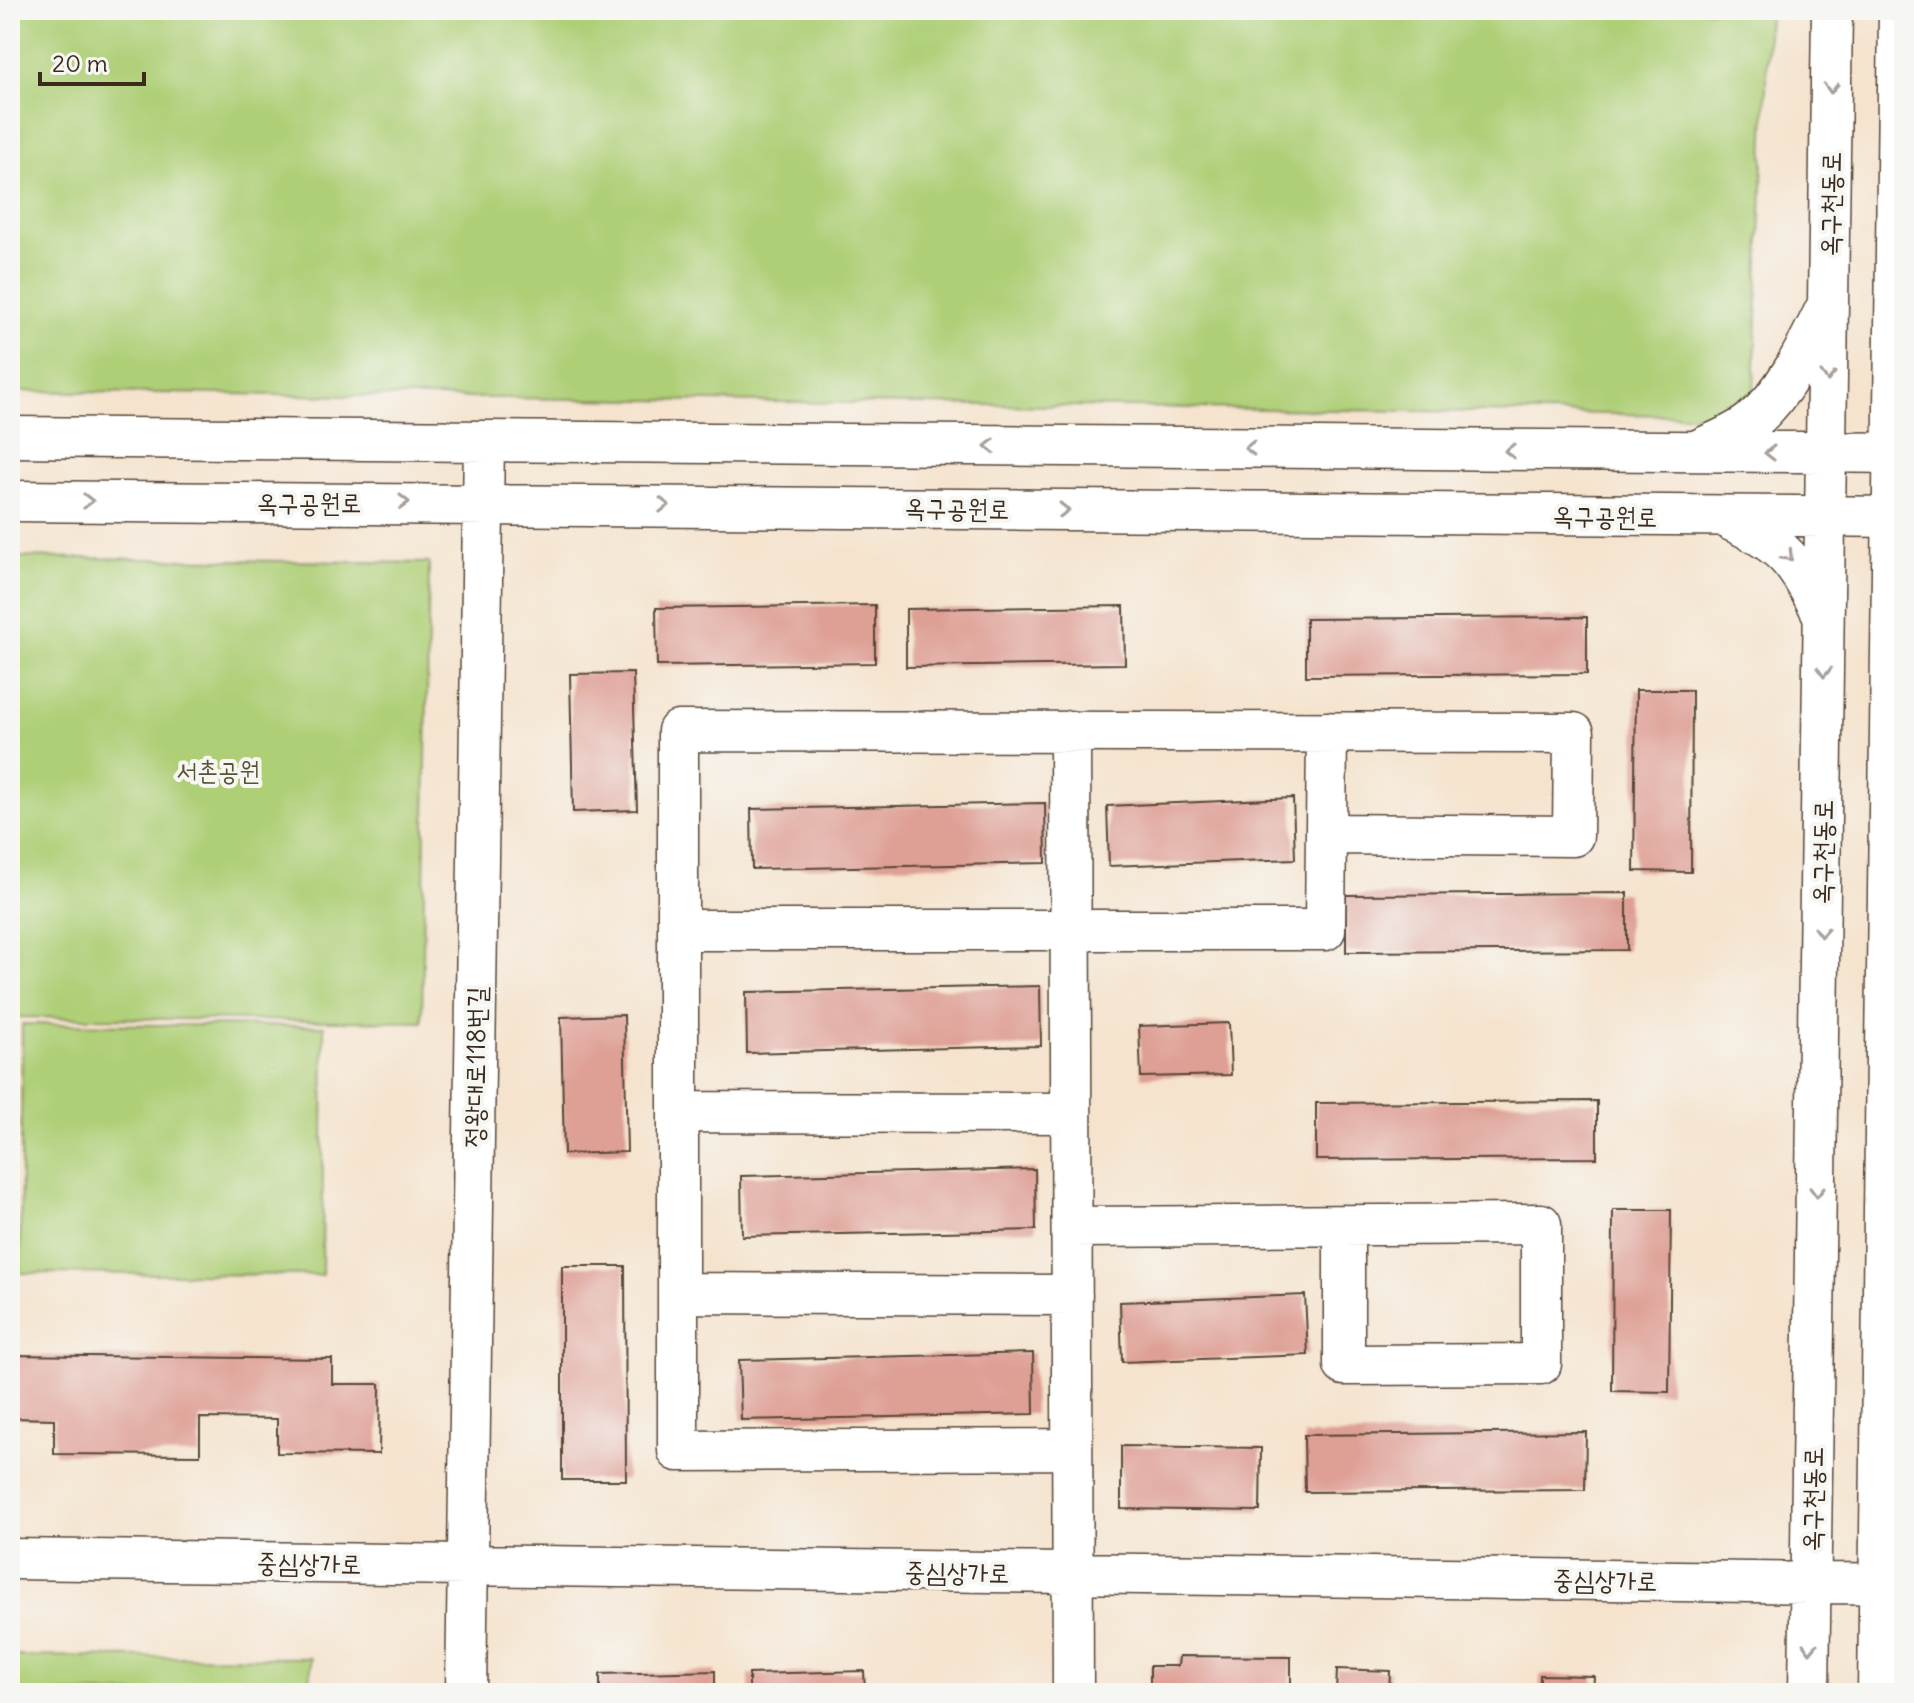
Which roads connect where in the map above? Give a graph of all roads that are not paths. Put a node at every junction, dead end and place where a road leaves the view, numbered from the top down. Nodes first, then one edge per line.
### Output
1 (1832, 10) edge
2 (1899, 10) edge
3 (1829, 303) junction
4 (1900, 341) edge
5 (10, 437) edge
6 (484, 441) junction
7 (1693, 452) junction
8 (1899, 453) edge
9 (1827, 454) junction
10 (10, 501) edge
11 (483, 503) junction
12 (1899, 517) edge
13 (1727, 518) junction
14 (1827, 519) junction
15 (1898, 604) edge
16 (1825, 619) junction
17 (1070, 731) junction
18 (1327, 732) junction
19 (1326, 834) junction
20 (678, 930) junction
21 (1071, 930) junction
22 (678, 1112) junction
23 (1071, 1113) junction
24 (1344, 1225) junction
25 (1072, 1227) junction
26 (678, 1293) junction
27 (1072, 1295) junction
28 (1072, 1449) junction
29 (10, 1559) edge
30 (468, 1565) junction
31 (1072, 1573) junction
32 (1811, 1583) junction
33 (1892, 1584) edge
34 (466, 1693) edge
35 (1073, 1693) edge
36 (1809, 1693) edge
37 (1878, 1693) edge

1 -> 3 street, 옥구천동로
2 - 4 street
3 - 7 street
3 -> 9 street, 옥구천동로
4 - 8 street
5 - 6 street
7 -> 6 street
6 - 11 street, 정왕대로118번길
9 -> 7 street
8 - 9 street
8 - 12 street
9 - 14 street, 옥구천동로
10 -> 11 street, 옥구공원로
11 -> 13 street, 옥구공원로
11 - 30 street, 정왕대로118번길
12 - 14 street, 옥구공원로
12 - 15 street
13 - 14 street, 옥구공원로
13 -> 16 street
14 - 16 street, 옥구천동로
15 - 33 street
16 -> 32 street, 옥구천동로
17 - 18 street
17 - 20 street
17 - 21 street
18 - 19 street
18 - 19 street
19 - 21 street
20 - 21 street
20 - 22 street
21 - 23 street
22 - 23 street
22 - 26 street
23 - 25 street
24 - 24 street
24 - 25 street
25 - 27 street
26 - 27 street
26 - 28 street
27 - 28 street
28 - 31 street
29 - 30 street, 중심상가로
30 - 31 street, 중심상가로
30 - 34 street, 정왕대로118번길
31 - 32 street, 중심상가로
31 - 35 street
32 - 33 street, 중심상가로
32 -> 36 street, 옥구천동로
33 - 37 street

